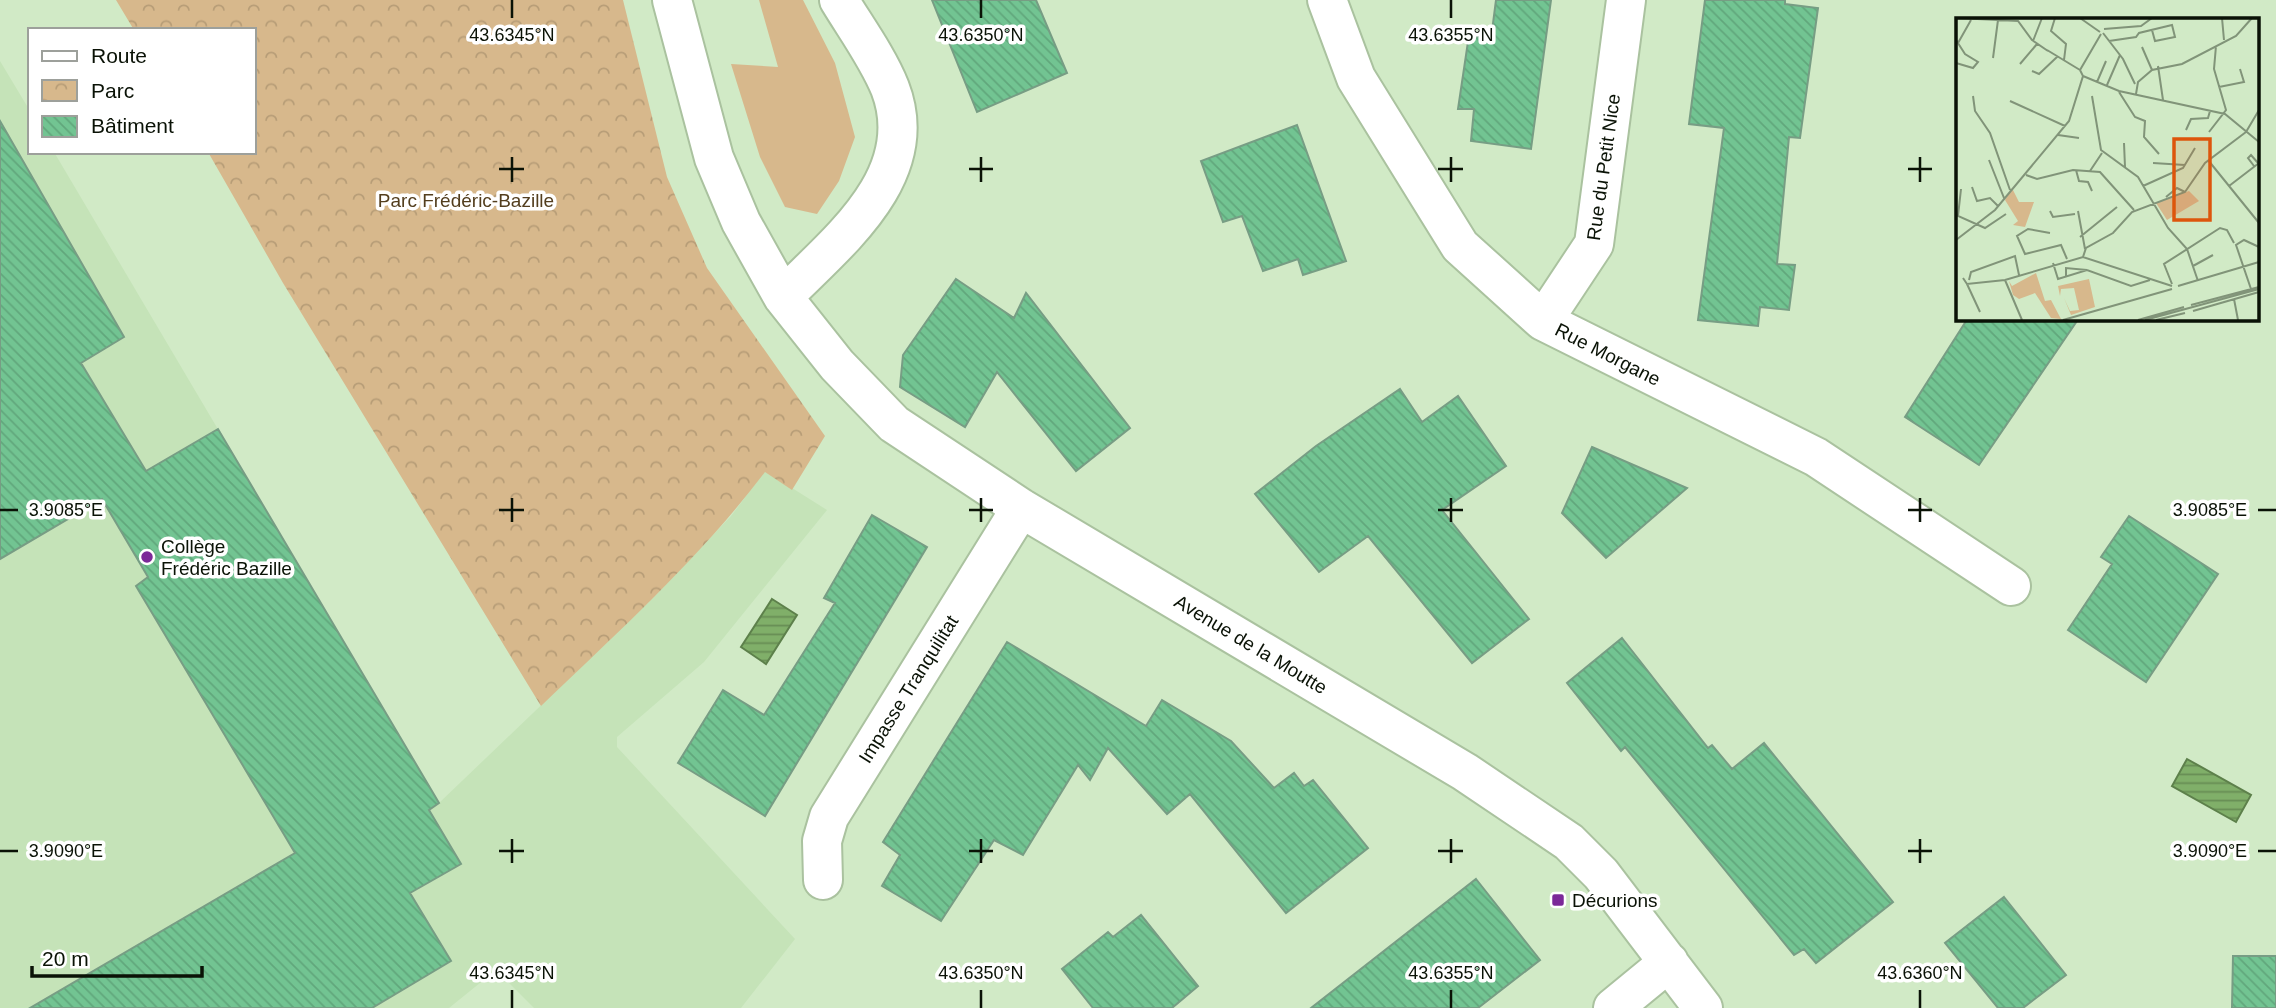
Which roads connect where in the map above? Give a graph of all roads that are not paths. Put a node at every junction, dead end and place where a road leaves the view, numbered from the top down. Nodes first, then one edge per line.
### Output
1 (672, 0) edge
2 (839, 0) edge
3 (1327, 0) edge
4 (1626, 0) edge
5 (783, 298) junction
6 (1543, 321) junction
7 (1021, 508) junction
8 (2011, 586) dead end
9 (823, 880) dead end
10 (1669, 962) junction
11 (1612, 1008) edge
12 (1703, 1008) edge

1 - 5 street, Avenue de la Moutte
2 - 5 street
3 - 6 street, Rue Morgane
4 - 6 street, Rue du Petit Nice
5 - 7 street, Avenue de la Moutte
6 - 8 street, Rue Morgane
7 - 9 street, Impasse Tranquilitat
7 - 10 street, Avenue de la Moutte
10 - 11 street
10 - 12 street, Avenue de la Moutte

